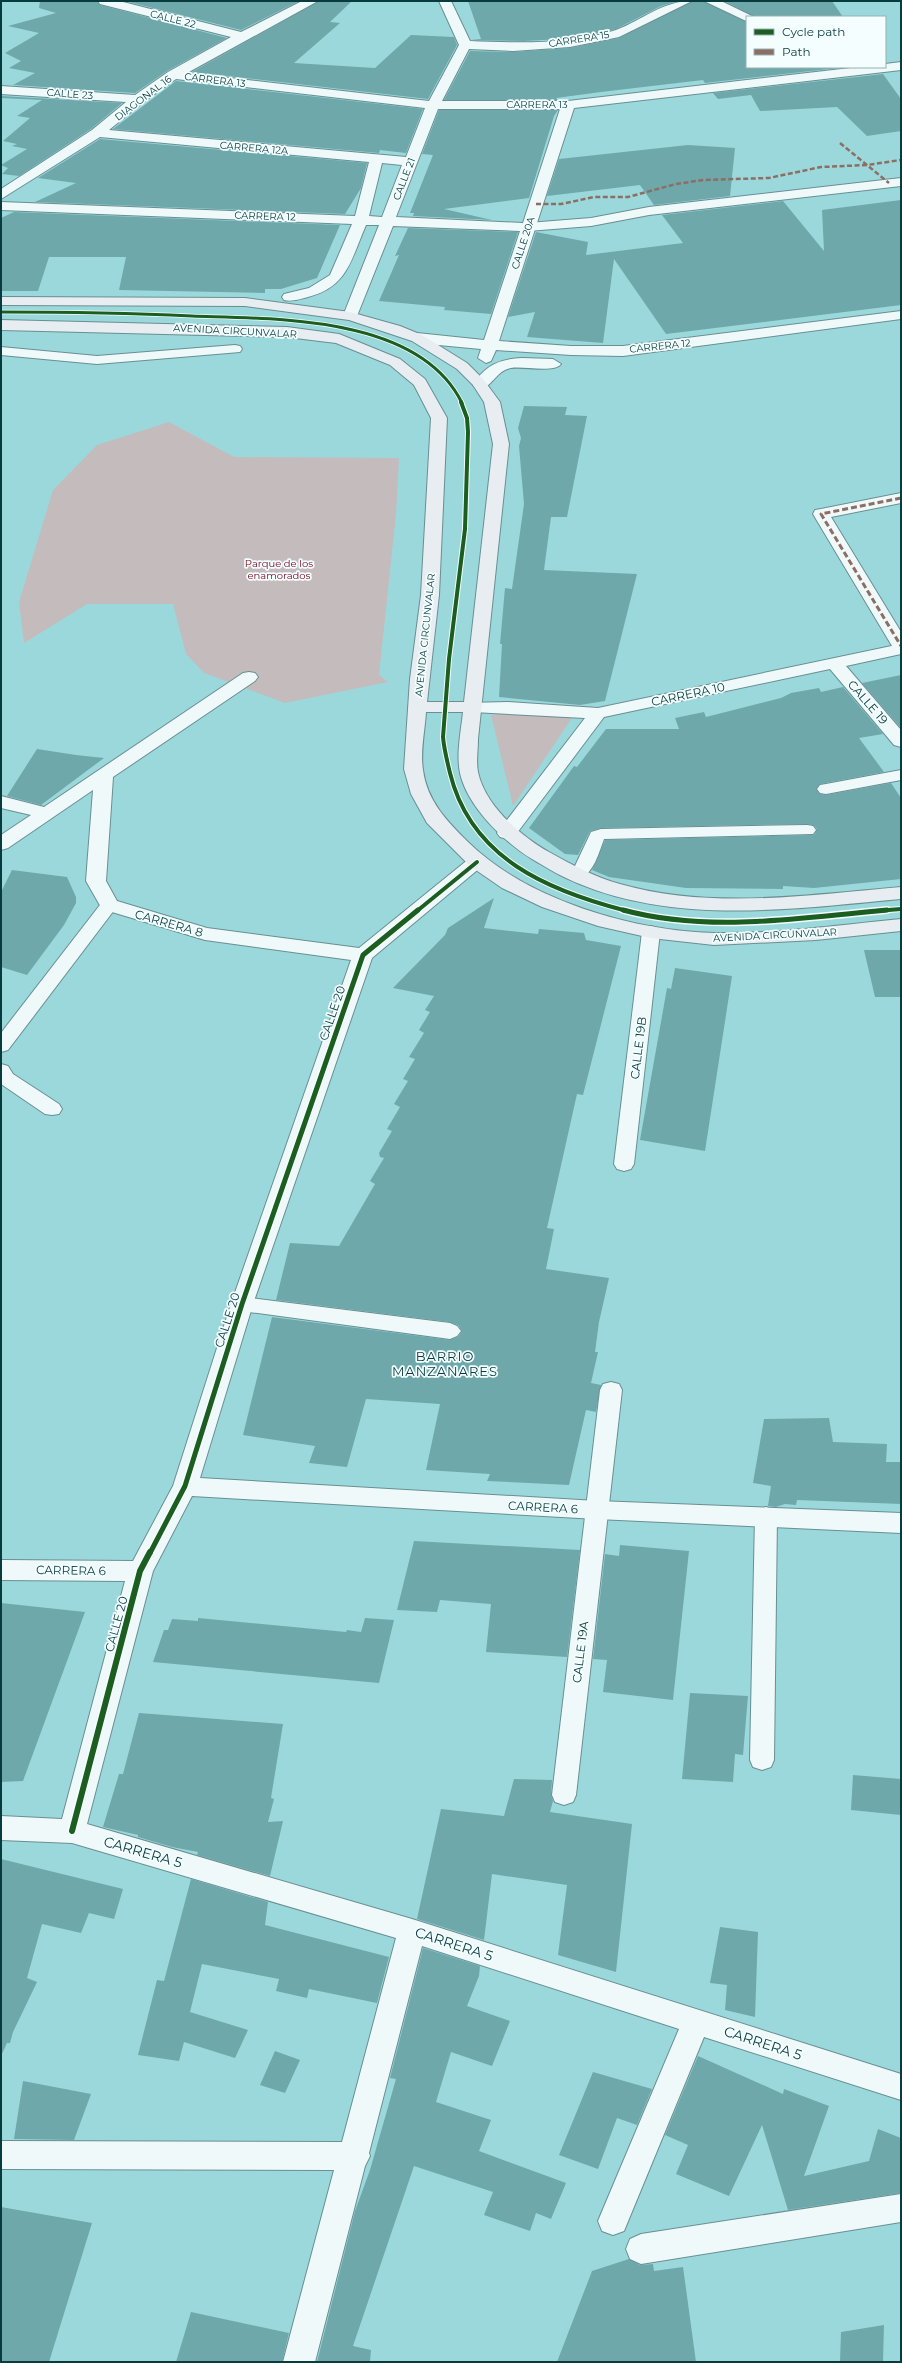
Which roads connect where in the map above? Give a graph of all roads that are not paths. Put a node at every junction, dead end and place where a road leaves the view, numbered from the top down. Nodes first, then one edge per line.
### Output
1 (104, 1) edge
2 (312, 1) edge
3 (446, 1) edge
4 (686, 1) edge
5 (710, 1) edge
6 (746, 16) edge
7 (242, 36) junction
8 (465, 45) junction
9 (901, 66) edge
10 (886, 67) edge
11 (869, 68) edge
12 (820, 71) edge
13 (173, 75) junction
14 (1, 90) edge
15 (138, 99) junction
16 (433, 105) junction
17 (568, 105) junction
18 (97, 133) junction
19 (376, 160) junction
20 (411, 162) junction
21 (901, 182) edge
22 (1, 195) edge
23 (1, 206) edge
24 (361, 220) junction
25 (388, 221) junction
26 (528, 227) junction
27 (289, 297) dead end
28 (1, 300) edge
29 (901, 315) edge
30 (350, 316) junction
31 (1, 325) edge
32 (901, 327) edge
33 (417, 338) junction
34 (490, 344) junction
35 (235, 349) dead end
36 (1, 351) edge
37 (626, 357) junction
38 (479, 383) junction
39 (901, 498) edge
40 (901, 646) edge
41 (901, 649) edge
42 (834, 664) junction
43 (249, 677) dead end
44 (418, 707) junction
45 (473, 707) junction
46 (598, 713) junction
47 (901, 741) edge
48 (104, 774) junction
49 (901, 775) edge
50 (826, 789) dead end
51 (1, 802) edge
52 (47, 813) junction
53 (807, 830) dead end
54 (506, 833) junction
55 (1, 844) edge
56 (477, 862) junction
57 (575, 875) junction
58 (901, 893) edge
59 (109, 905) junction
60 (901, 925) edge
61 (651, 932) junction
62 (363, 955) junction
63 (1, 1046) edge
64 (1, 1070) edge
65 (52, 1109) dead end
66 (624, 1164) dead end
67 (242, 1304) junction
68 (450, 1331) dead end
69 (611, 1390) dead end
70 (185, 1486) junction
71 (597, 1510) junction
72 (766, 1516) junction
73 (901, 1524) edge
74 (1, 1570) edge
75 (140, 1571) junction
76 (762, 1760) dead end
77 (564, 1795) dead end
78 (1, 1828) edge
79 (72, 1831) junction
80 (412, 1931) junction
81 (696, 2022) junction
82 (901, 2087) edge
83 (1, 2155) edge
84 (355, 2156) junction
85 (901, 2208) edge
86 (613, 2221) dead end
87 (641, 2249) dead end
88 (299, 2362) edge

1 - 7 street, CALLE 22
2 - 7 street, DIAGONAL 16
3 - 8 street
4 - 8 street, CARRERA 15
5 - 6 street
7 - 13 street, DIAGONAL 16
8 - 16 street, CALLE 21
9 - 10 street, CARRERA 13
11 - 12 street, CARRERA 13
12 - 17 street, CARRERA 13
13 - 15 street, DIAGONAL 16
13 - 16 street, CARRERA 13
14 - 15 street, CALLE 23
15 - 18 street, DIAGONAL 16
16 - 17 street, CARRERA 13
16 - 20 street, CALLE 21
17 - 26 street, CALLE 20A
18 - 19 street, CARRERA 12A
18 - 22 street, DIAGONAL 16
19 - 20 street, CARRERA 12A
19 - 24 street
20 - 25 street, CALLE 21
21 - 26 lane
23 - 24 street, CARRERA 12
24 - 25 street, CARRERA 12
24 - 27 street
25 - 26 street, CARRERA 12
25 - 30 street, CALLE 21
26 - 34 street, CALLE 20A
28 - 30 main road
29 - 37 street, CARRERA 12
30 - 33 main road
31 - 44 main road, AVENIDA CIRCUNVALAR
32 - 37 street, CARRERA 12
33 - 34 street, CARRERA 12
33 - 38 main road
34 - 37 street, CARRERA 12
34 - 38 street, CALLE 20A
35 - 36 lane
37 - 38 street, CARRERA 12
38 - 45 main road
39 - 40 street
41 - 42 street, CARRERA 10
42 - 46 street, CARRERA 10
42 - 47 street, CALLE 19
43 - 48 street
44 - 45 main road
44 - 56 main road, AVENIDA CIRCUNVALAR
45 - 46 street, CARRERA 10
45 - 54 main road
46 - 54 street
48 - 52 street
48 - 59 street
49 - 50 lane
51 - 52 street
52 - 55 street
53 - 57 lane
54 - 57 main road
56 - 61 main road, AVENIDA CIRCUNVALAR
56 - 62 street
57 - 58 main road
59 - 62 street, CARRERA 8
59 - 63 lane
60 - 61 main road, AVENIDA CIRCUNVALAR
61 - 66 lane, CALLE 19B
62 - 67 street, CALLE 20
64 - 65 lane
67 - 68 lane
67 - 70 street, CALLE 20
69 - 71 lane, CALLE 19A
70 - 71 street, CARRERA 6
70 - 75 street, CALLE 20
71 - 72 street, CARRERA 6
71 - 77 lane, CALLE 19A
72 - 73 street, CARRERA 6
72 - 76 lane
74 - 75 street, CARRERA 6
75 - 79 street, CALLE 20
78 - 79 street, CARRERA 5
79 - 80 street, CARRERA 5
80 - 81 street, CARRERA 5
80 - 84 street
81 - 82 street, CARRERA 5
81 - 86 street
83 - 84 street
84 - 88 street
85 - 87 street

